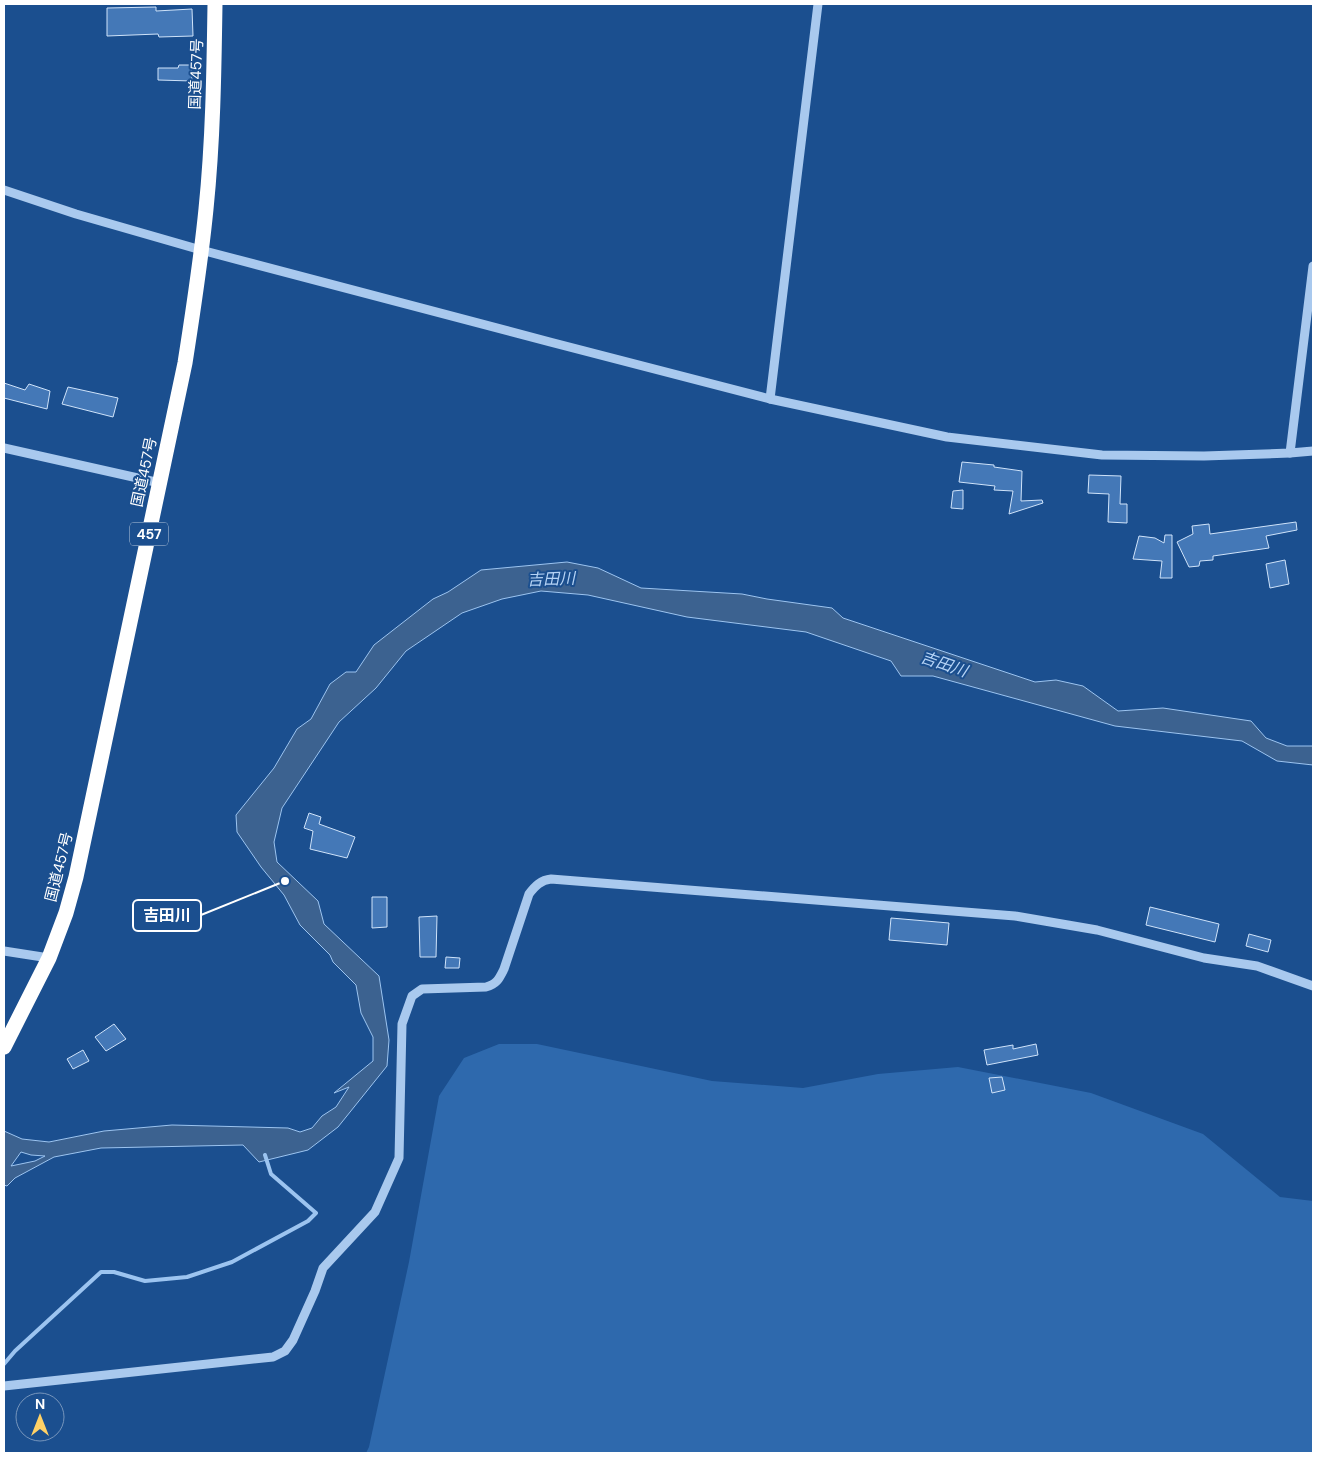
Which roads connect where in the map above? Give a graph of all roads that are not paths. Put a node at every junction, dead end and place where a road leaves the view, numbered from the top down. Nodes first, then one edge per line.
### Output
1 (215, 4) edge
2 (818, 4) edge
3 (4, 190) edge
4 (201, 250) junction
5 (1313, 266) edge
6 (770, 398) junction
7 (4, 448) edge
8 (1313, 450) edge
9 (1290, 453) junction
10 (160, 483) junction
11 (4, 951) edge
12 (49, 958) junction
13 (1313, 986) edge
14 (4, 1047) edge
15 (4, 1386) edge

1 - 4 highway, 国道457号 / 457
2 - 6 street
3 - 4 street
4 - 6 street
4 - 10 highway, 国道457号 / 457
5 - 9 street
6 - 9 street
7 - 10 street
8 - 9 street
10 - 12 highway, 国道457号 / 457
11 - 12 street
12 - 14 highway, 国道457号 / 457
13 - 15 street

